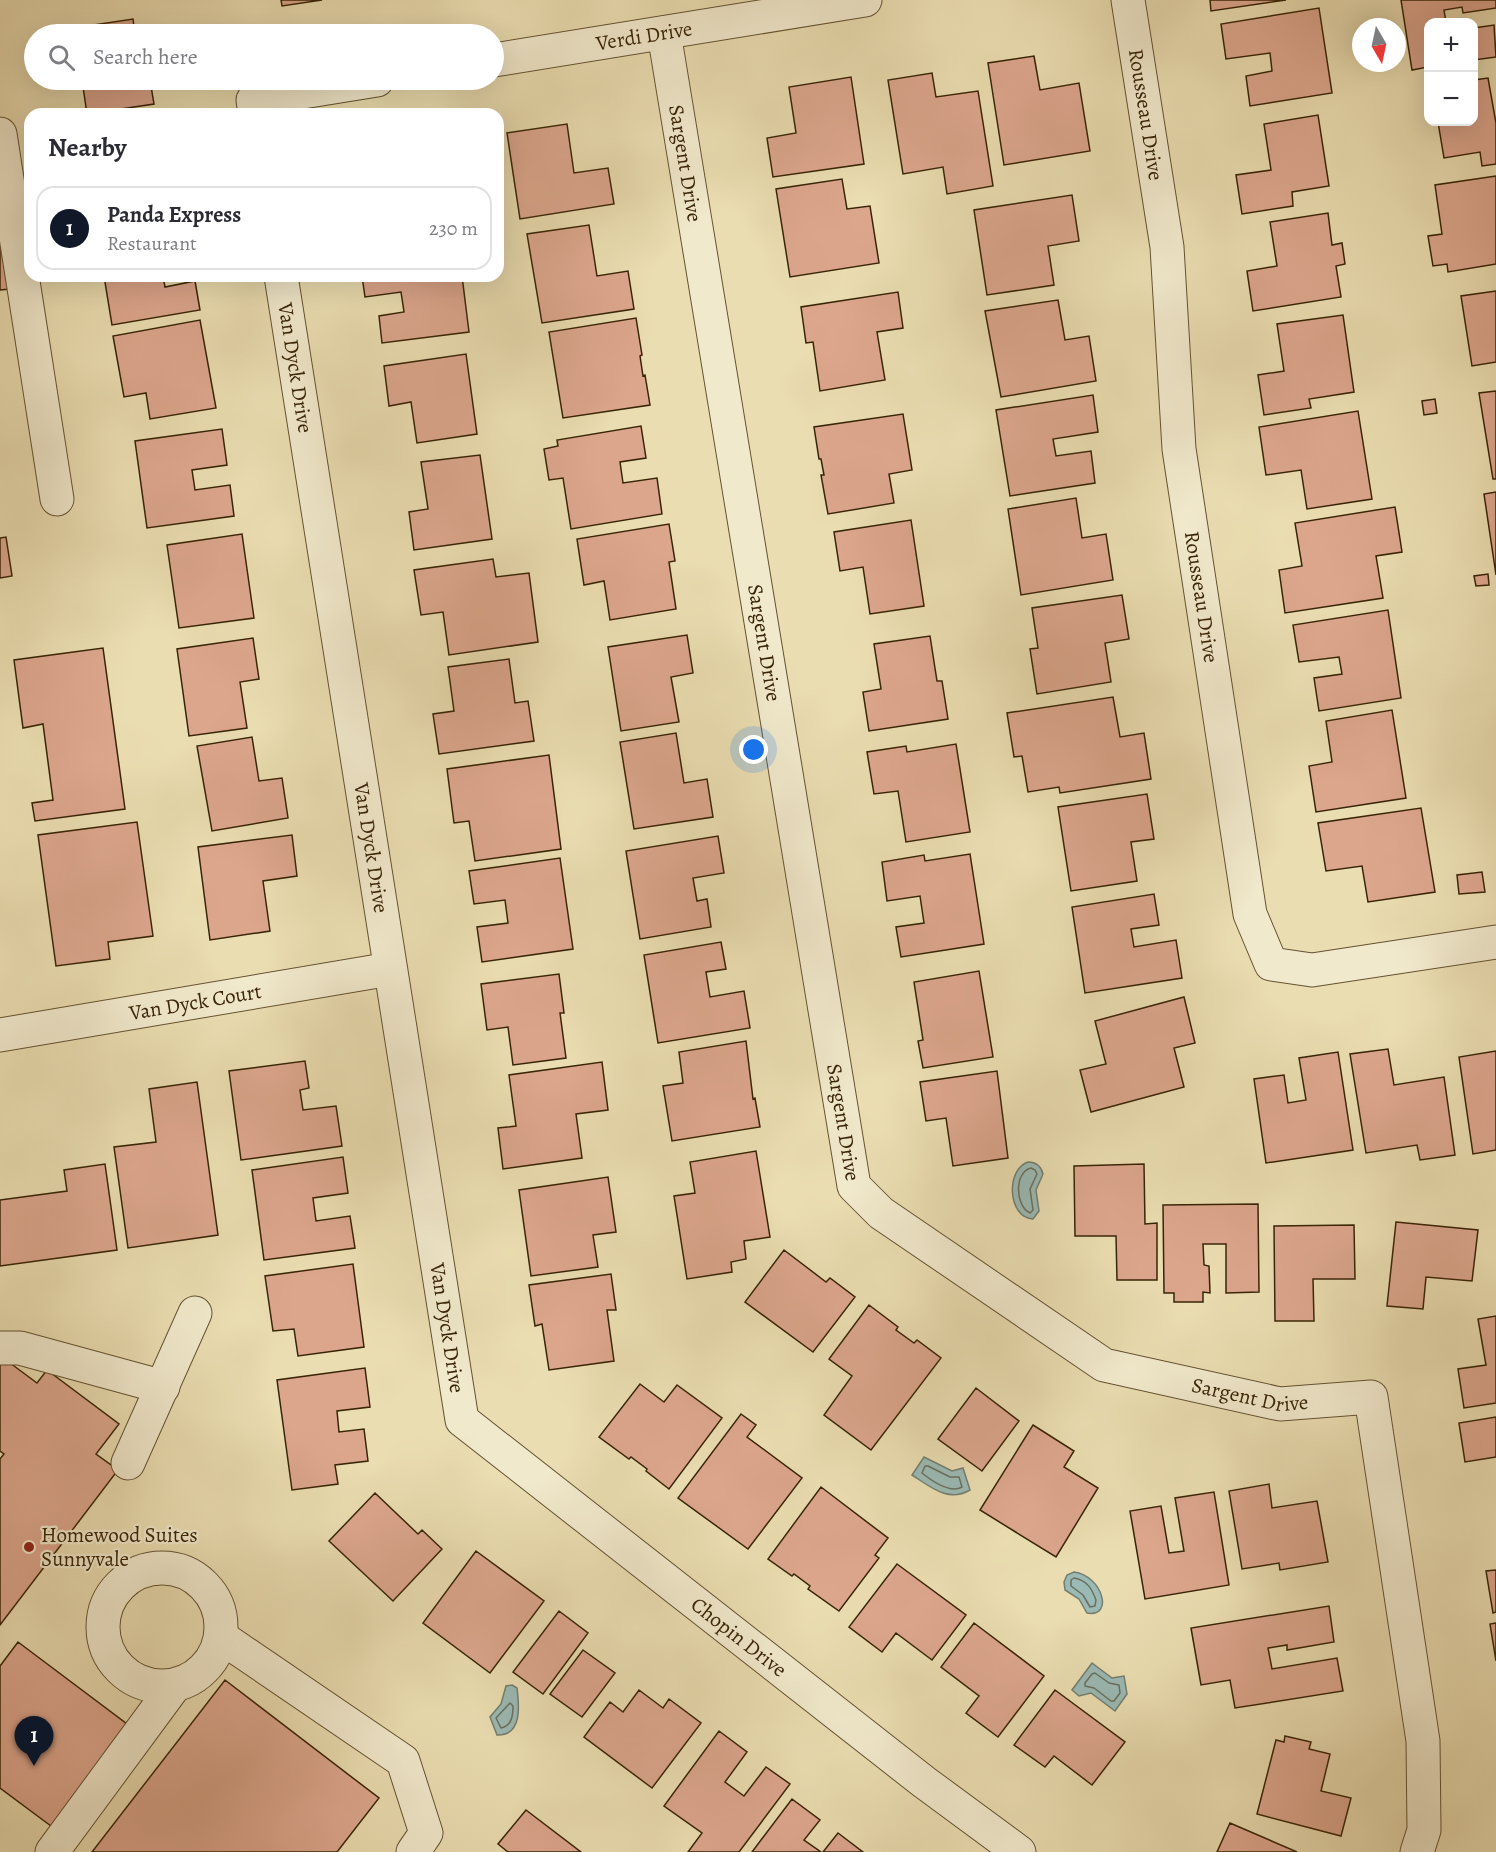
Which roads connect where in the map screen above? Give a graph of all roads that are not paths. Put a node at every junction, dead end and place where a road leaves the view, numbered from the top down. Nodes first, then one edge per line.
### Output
1 (865, 0) edge
2 (1128, 0) edge
3 (664, 33) junction
4 (504, 58) edge
5 (331, 90) edge
6 (254, 107) edge
7 (0, 135) edge
8 (282, 282) edge
9 (57, 499) dead end
10 (1496, 942) edge
11 (390, 969) junction
12 (0, 1035) edge
13 (195, 1314) dead end
14 (0, 1348) edge
15 (163, 1387) junction
16 (462, 1420) joint
17 (128, 1463) dead end
18 (221, 1637) junction
19 (175, 1684) junction
20 (52, 1852) edge
21 (412, 1852) edge
22 (1019, 1852) edge
23 (1417, 1852) edge

1 - 3 street, Verdi Drive
2 - 10 street, Rousseau Drive
3 - 4 street, Verdi Drive
3 - 23 street, Sargent Drive
5 - 6 street
7 - 9 street
8 - 11 street, Van Dyck Drive
11 - 12 street, Van Dyck Court
11 - 16 street, Van Dyck Drive
13 - 15 street
14 - 15 street
15 - 17 street
16 - 22 street, Chopin Drive
18 - 19 street
18 - 19 street
18 - 21 street
19 - 20 street

